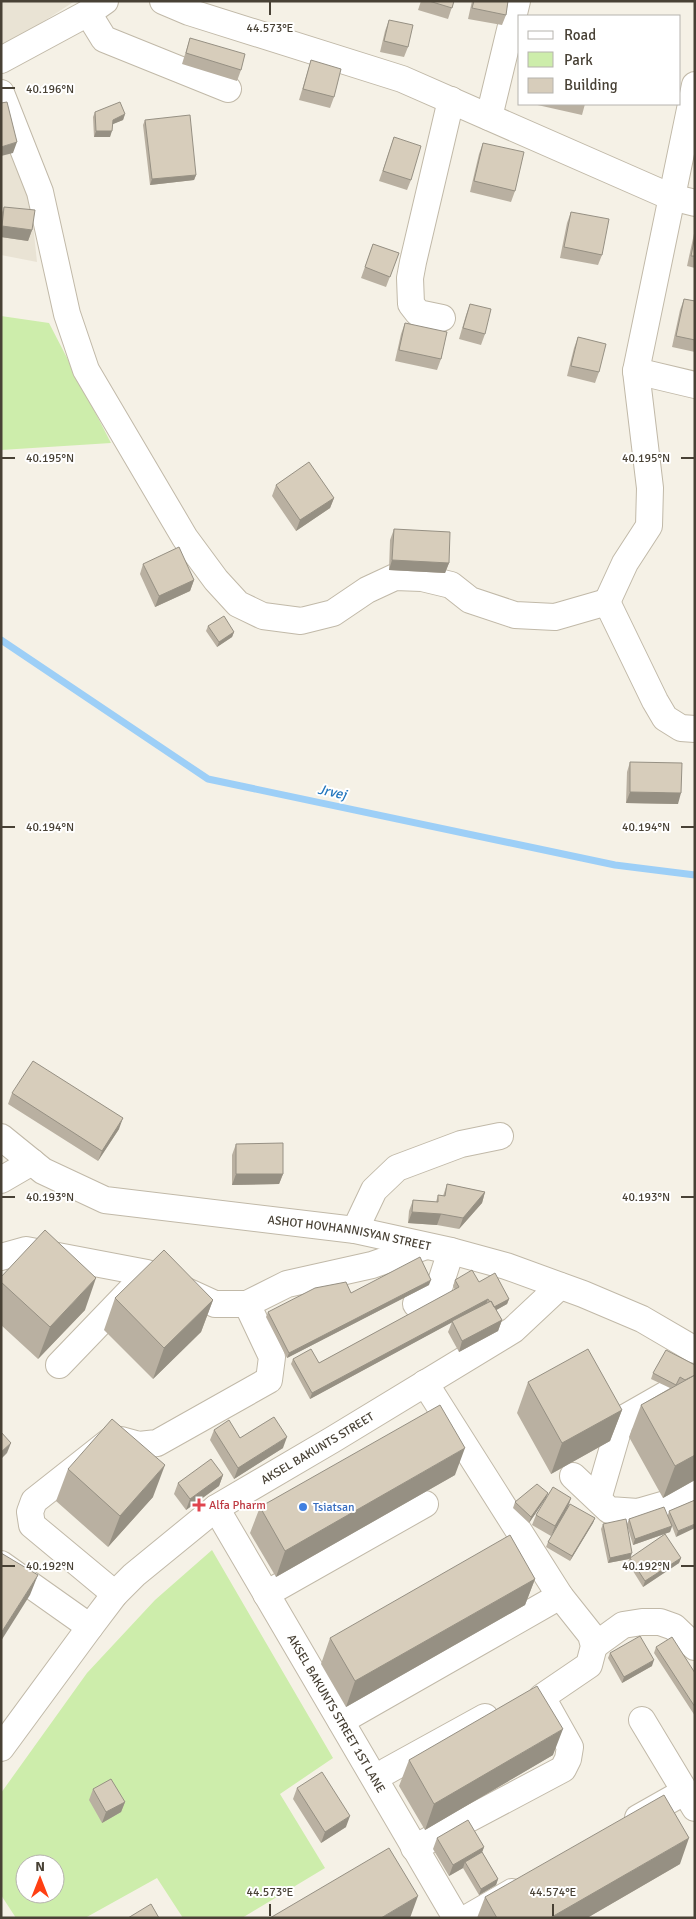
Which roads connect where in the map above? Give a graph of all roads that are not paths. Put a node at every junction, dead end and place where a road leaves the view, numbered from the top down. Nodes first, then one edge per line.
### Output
1 (163, 1) edge
2 (517, 1) edge
3 (97, 7) edge
4 (2, 59) edge
5 (695, 85) edge
6 (228, 89) dead end
7 (1, 93) edge
8 (451, 100) junction
9 (489, 117) junction
10 (683, 200) edge
11 (442, 318) dead end
12 (636, 371) junction
13 (695, 385) edge
14 (607, 602) junction
15 (695, 729) edge
16 (500, 1136) dead end
17 (1, 1137) edge
18 (32, 1162) junction
19 (1, 1180) edge
20 (355, 1230) junction
21 (426, 1246) junction
22 (451, 1251) junction
23 (1, 1257) edge
24 (147, 1273) junction
25 (560, 1286) junction
26 (248, 1304) junction
27 (416, 1304) dead end
28 (695, 1350) edge
29 (59, 1365) dead end
30 (424, 1384) junction
31 (695, 1404) edge
32 (573, 1476) dead end
33 (695, 1491) edge
34 (598, 1499) junction
35 (425, 1504) dead end
36 (216, 1508) junction
37 (1, 1564) edge
38 (115, 1594) junction
39 (266, 1594) junction
40 (560, 1596) junction
41 (684, 1623) edge
42 (90, 1626) junction
43 (594, 1646) junction
44 (695, 1647) edge
45 (542, 1697) junction
46 (642, 1720) dead end
47 (341, 1722) junction
48 (1, 1748) edge
49 (387, 1771) dead end
50 (689, 1800) edge
51 (617, 1830) edge
52 (414, 1848) junction
53 (534, 1879) edge
54 (453, 1916) edge

1 - 8 street
2 - 9 street
3 - 4 street
3 - 6 street
5 - 10 street
7 - 14 street
8 - 9 street
8 - 11 street
9 - 10 street
10 - 12 street
12 - 13 street
12 - 14 street
14 - 15 street
16 - 20 street
17 - 18 street, ASHOT HOVHANNISYAN STREET
18 - 19 street
18 - 20 street, ASHOT HOVHANNISYAN STREET
20 - 21 street, ASHOT HOVHANNISYAN STREET
21 - 22 street, ASHOT HOVHANNISYAN STREET
21 - 26 street
22 - 25 street, ASHOT HOVHANNISYAN STREET
22 - 27 street
23 - 24 street
24 - 26 street
24 - 29 street
25 - 28 street, ASHOT HOVHANNISYAN STREET
25 - 30 street, AKSEL BAKUNTS STREET
26 - 38 street
30 - 36 street, AKSEL BAKUNTS STREET
30 - 40 street
31 - 34 street
32 - 34 street
33 - 34 street
35 - 39 street
36 - 38 street, AKSEL BAKUNTS STREET
36 - 39 street, AKSEL BAKUNTS STREET 1ST LANE
37 - 42 street
38 - 42 street, AKSEL BAKUNTS STREET
39 - 47 street, AKSEL BAKUNTS STREET 1ST LANE
40 - 43 street
40 - 47 street
41 - 43 street
41 - 44 street
42 - 48 street, AKSEL BAKUNTS STREET
43 - 45 street
45 - 49 street
45 - 52 street
46 - 50 street
47 - 52 street, AKSEL BAKUNTS STREET 1ST LANE
50 - 51 street
52 - 54 street, AKSEL BAKUNTS STREET 1ST LANE
53 - 54 street

